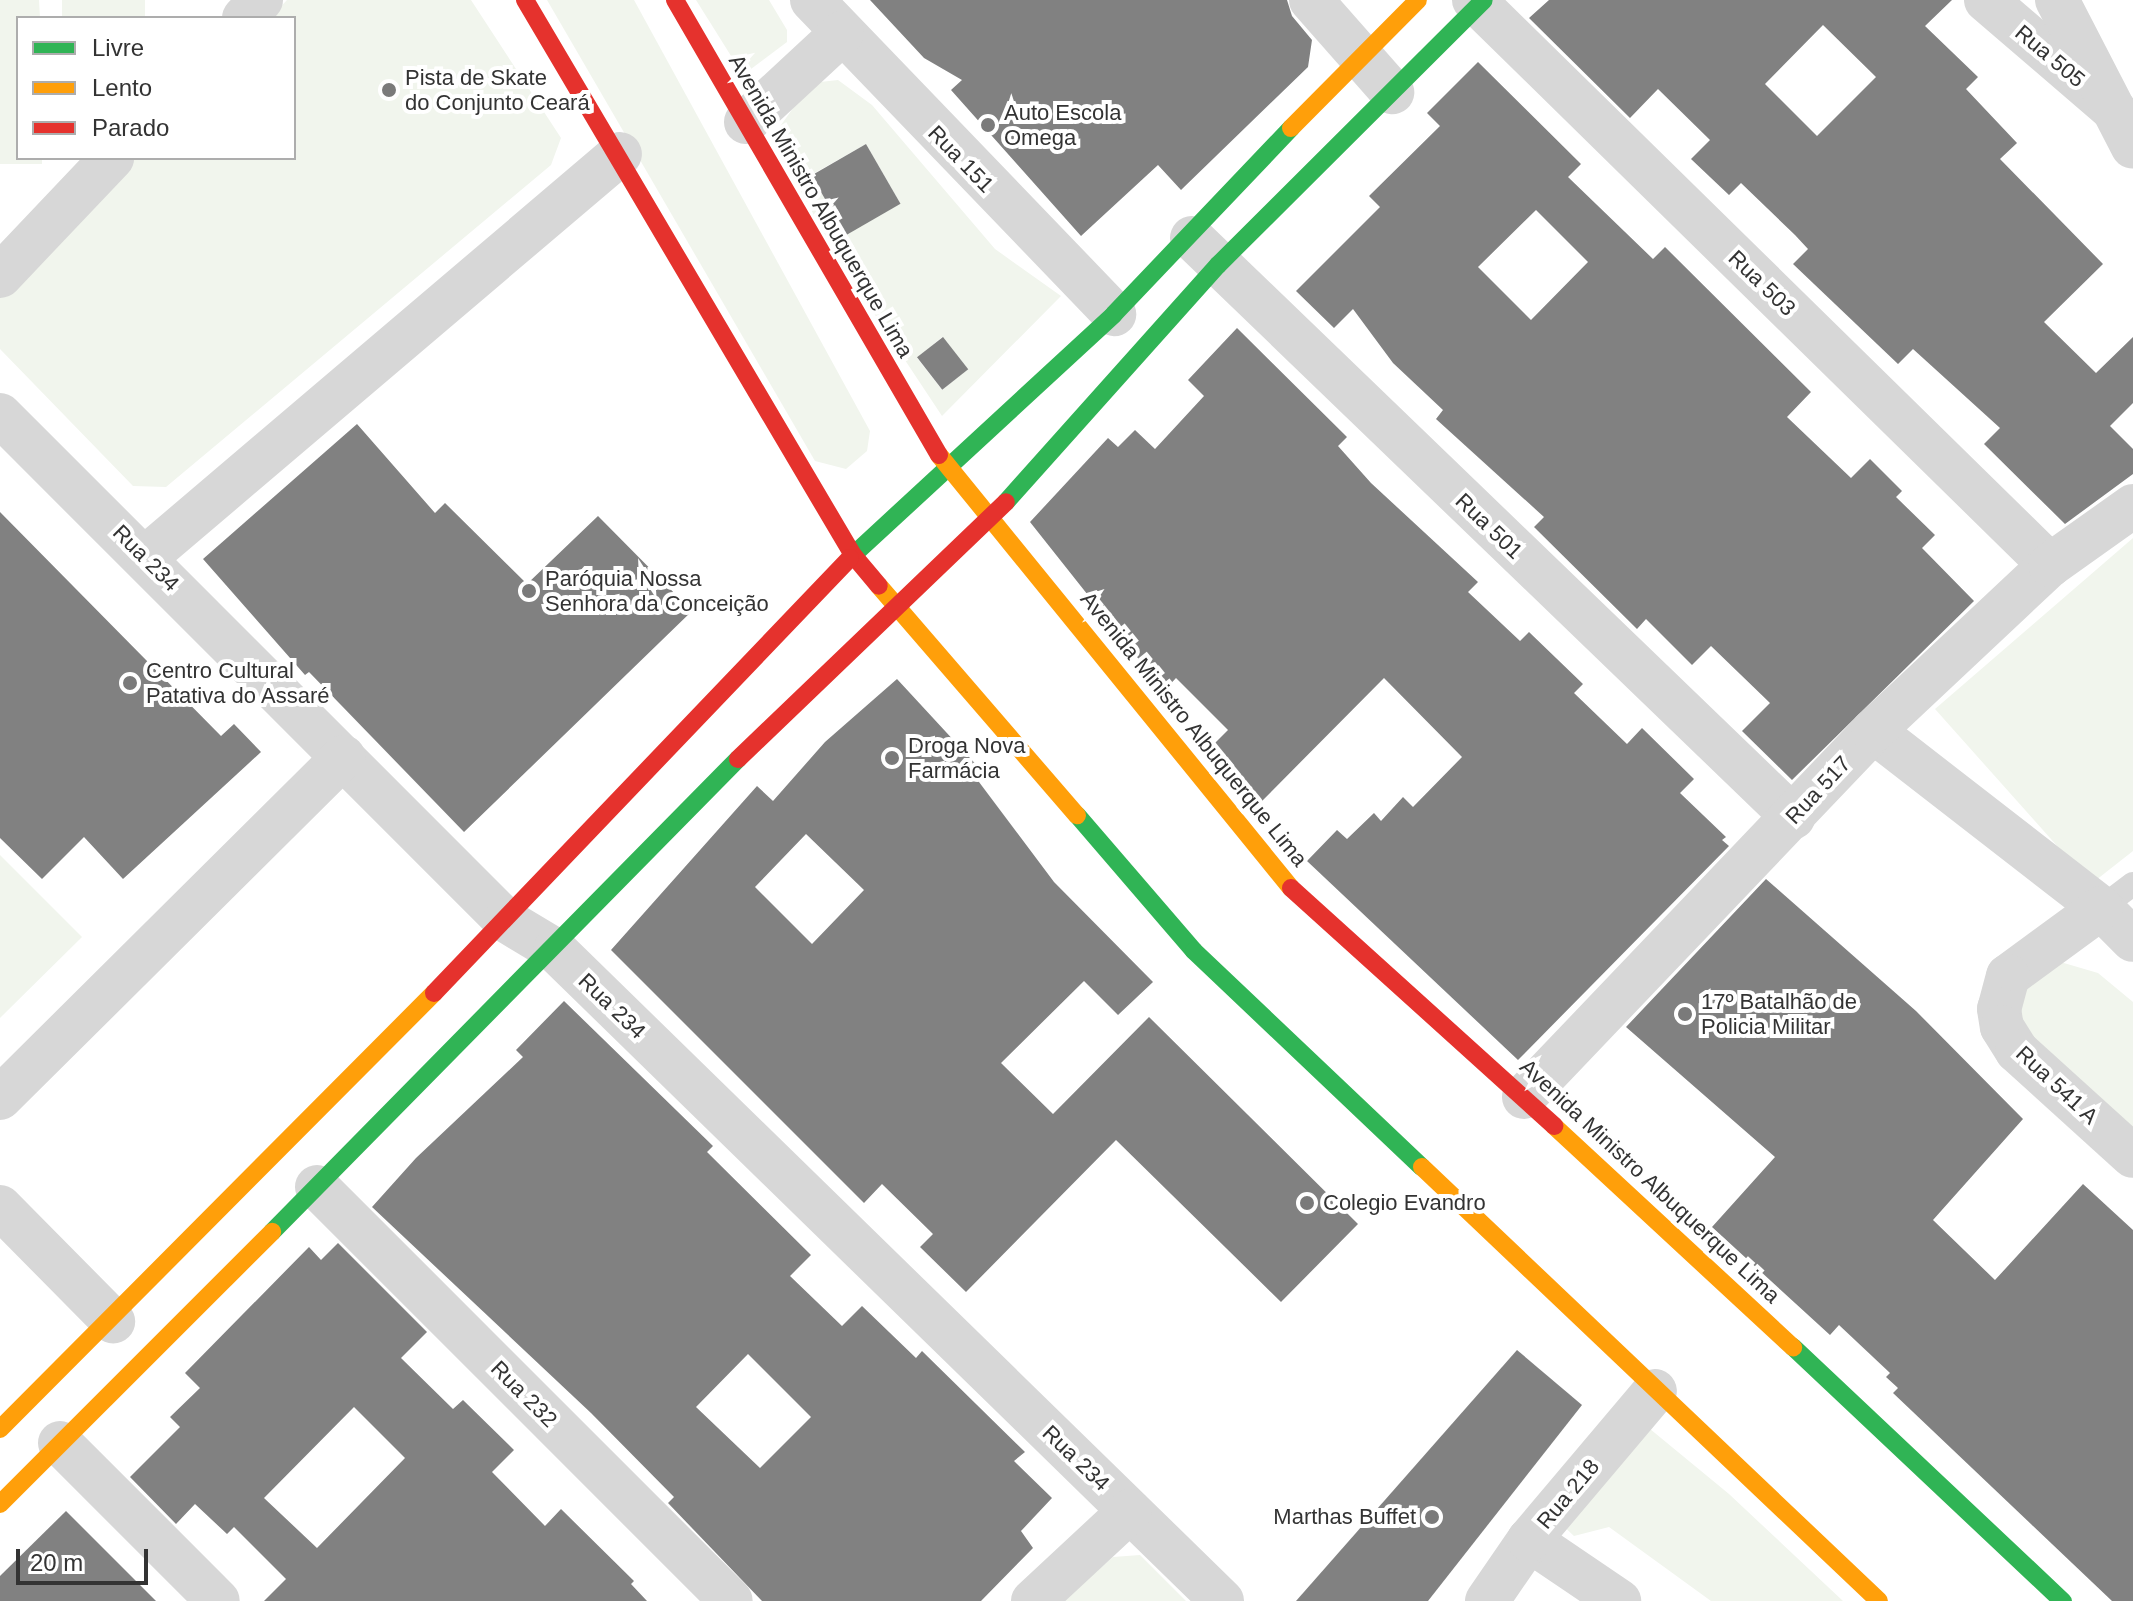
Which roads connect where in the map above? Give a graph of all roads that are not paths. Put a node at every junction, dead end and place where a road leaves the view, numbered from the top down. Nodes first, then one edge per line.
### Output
1 (261, 0) edge
2 (525, 0) edge
3 (675, 0) edge
4 (812, 0) edge
5 (1311, 0) edge
6 (1418, 0) edge
7 (1986, 0) edge
8 (2057, 0) edge
9 (1479, 2) edge
10 (246, 16) edge
11 (842, 33) junction
12 (1362, 58) junction
13 (1392, 92) junction
14 (746, 122) junction
15 (2124, 129) edge
16 (620, 154) junction
17 (110, 160) edge
18 (1187, 233) junction
19 (1218, 265) junction
20 (0, 276) edge
21 (1114, 314) junction
22 (0, 415) edge
23 (946, 467) junction
24 (2133, 506) edge
25 (993, 516) junction
26 (853, 555) junction
27 (146, 557) junction
28 (2050, 565) junction
29 (900, 604) junction
30 (1873, 731) junction
31 (343, 757) junction
32 (1793, 817) junction
33 (2117, 896) edge
34 (505, 920) junction
35 (2133, 940) edge
36 (555, 950) junction
37 (1524, 1097) junction
38 (0, 1098) edge
39 (2133, 1156) edge
40 (317, 1187) junction
41 (0, 1207) edge
42 (113, 1321) junction
43 (1655, 1391) junction
44 (0, 1429) edge
45 (60, 1443) junction
46 (0, 1504) edge
47 (1130, 1511) junction
48 (1529, 1540) junction
49 (218, 1601) edge
50 (731, 1601) edge
51 (1033, 1601) edge
52 (1222, 1601) edge
53 (1487, 1601) edge
54 (1619, 1601) edge
55 (1879, 1601) edge
56 (2063, 1601) edge

1 - 10 street
2 - 16 street
3 - 14 street, Avenida Ministro Albuquerque Lima
4 - 11 street, Rua 151
5 - 12 street
6 - 12 street
7 - 15 street, Rua 505
8 - 15 street, Rua 505
9 - 13 street
9 - 28 street, Rua 503
11 - 14 street
11 - 21 street, Rua 151
12 - 13 street
12 - 18 street
13 - 19 street
14 - 23 street, Avenida Ministro Albuquerque Lima
16 - 26 street
16 - 27 street
17 - 20 street
18 - 19 street, Rua 501
18 - 21 street
19 - 25 street
19 - 32 street, Rua 501
21 - 23 street
22 - 27 street, Rua 234
23 - 25 street, Avenida Ministro Albuquerque Lima
23 - 26 street
24 - 28 street, Rua 517
25 - 29 street
25 - 37 street, Avenida Ministro Albuquerque Lima
26 - 29 street
26 - 34 street
27 - 31 street, Rua 234
28 - 30 street, Rua 517
29 - 36 street
29 - 43 street
30 - 32 street, Rua 517
30 - 33 street
31 - 34 street, Rua 234
31 - 38 street
32 - 37 street, Rua 517
33 - 35 street
33 - 39 street, Rua 541 A
34 - 36 street, Rua 234
34 - 42 street
36 - 40 street
36 - 47 street, Rua 234
37 - 56 street, Avenida Ministro Albuquerque Lima
40 - 45 street
40 - 50 street, Rua 232
41 - 42 street
42 - 44 street
43 - 48 street, Rua 218
43 - 55 street
45 - 46 street
45 - 49 street
47 - 51 street
47 - 52 street, Rua 234
48 - 53 street, Rua 218
48 - 54 street

